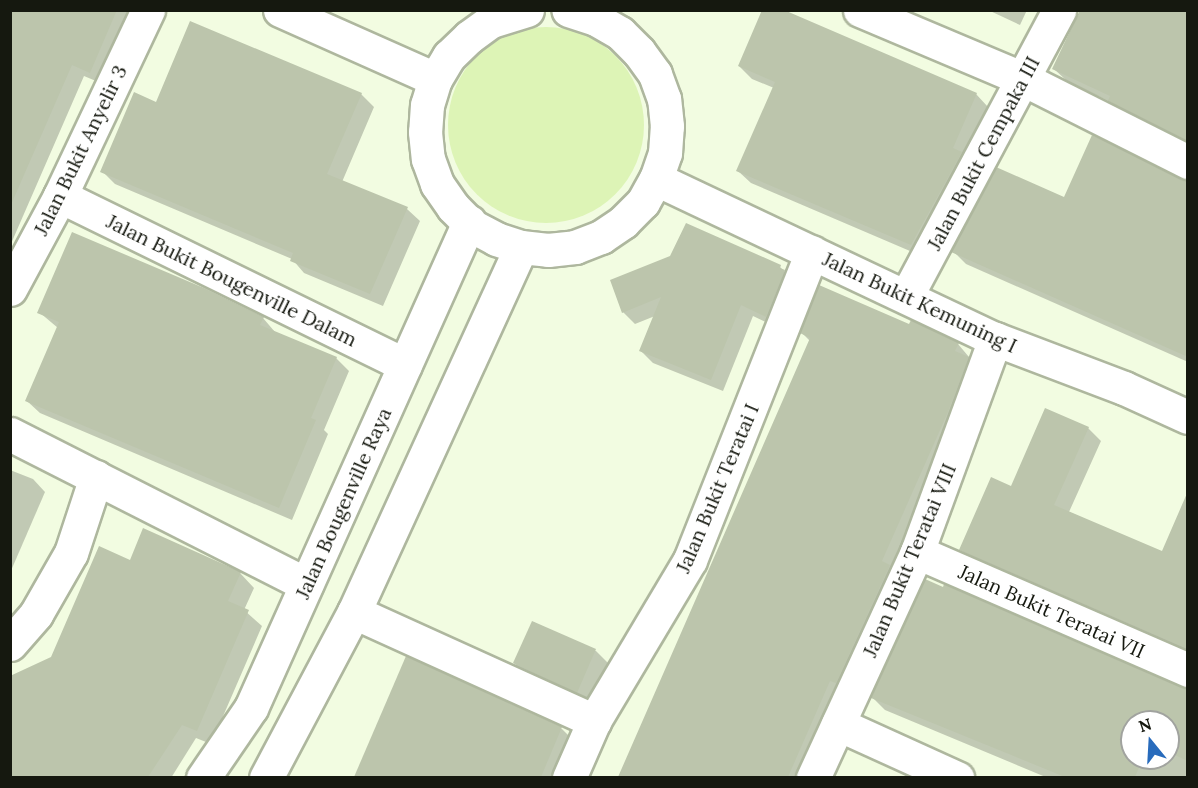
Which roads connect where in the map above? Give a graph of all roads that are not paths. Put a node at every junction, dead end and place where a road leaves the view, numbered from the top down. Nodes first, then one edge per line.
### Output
1 (148, 10) edge
2 (280, 10) edge
3 (527, 10) edge
4 (860, 10) edge
5 (1059, 10) edge
6 (570, 11) edge
7 (435, 79) junction
8 (1023, 79) junction
9 (1188, 162) edge
10 (656, 179) junction
11 (60, 196) junction
12 (468, 222) junction
13 (521, 247) junction
14 (812, 252) junction
15 (10, 289) edge
16 (907, 295) junction
17 (995, 339) junction
18 (405, 365) junction
19 (1188, 417) edge
20 (10, 434) edge
21 (96, 477) junction
22 (917, 552) junction
23 (306, 584) junction
24 (354, 612) junction
25 (10, 644) edge
26 (1188, 670) edge
27 (594, 721) junction
28 (838, 724) junction
29 (203, 777) edge
30 (266, 777) edge
31 (569, 777) edge
32 (813, 777) edge
33 (957, 777) edge

1 - 11 street, Jalan Bukit Anyelir 3
2 - 7 street
3 - 7 street
4 - 8 street
5 - 8 street, Jalan Bukit Cempaka III
6 - 10 street
7 - 12 street
8 - 9 street
8 - 16 street, Jalan Bukit Cempaka III
10 - 13 street
10 - 14 street, Jalan Bukit Kemuning I
11 - 15 street, Jalan Bukit Anyelir 3
11 - 18 street, Jalan Bukit Bougenville Dalam
12 - 13 street
12 - 18 street, Jalan Bougenville Raya
13 - 24 street
14 - 16 street, Jalan Bukit Kemuning I
14 - 27 street, Jalan Bukit Teratai I
16 - 17 street, Jalan Bukit Kemuning I
17 - 19 street, Jalan Bukit Kemuning I
17 - 22 street, Jalan Bukit Teratai VIII
18 - 23 street, Jalan Bougenville Raya
20 - 21 street
21 - 23 street
21 - 25 street
22 - 26 street, Jalan Bukit Teratai VII
22 - 28 street, Jalan Bukit Teratai VIII
23 - 29 street, Jalan Bougenville Raya
24 - 27 street
24 - 30 street
27 - 31 street, Jalan Bukit Teratai I
28 - 32 street, Jalan Bukit Teratai VIII
28 - 33 street

